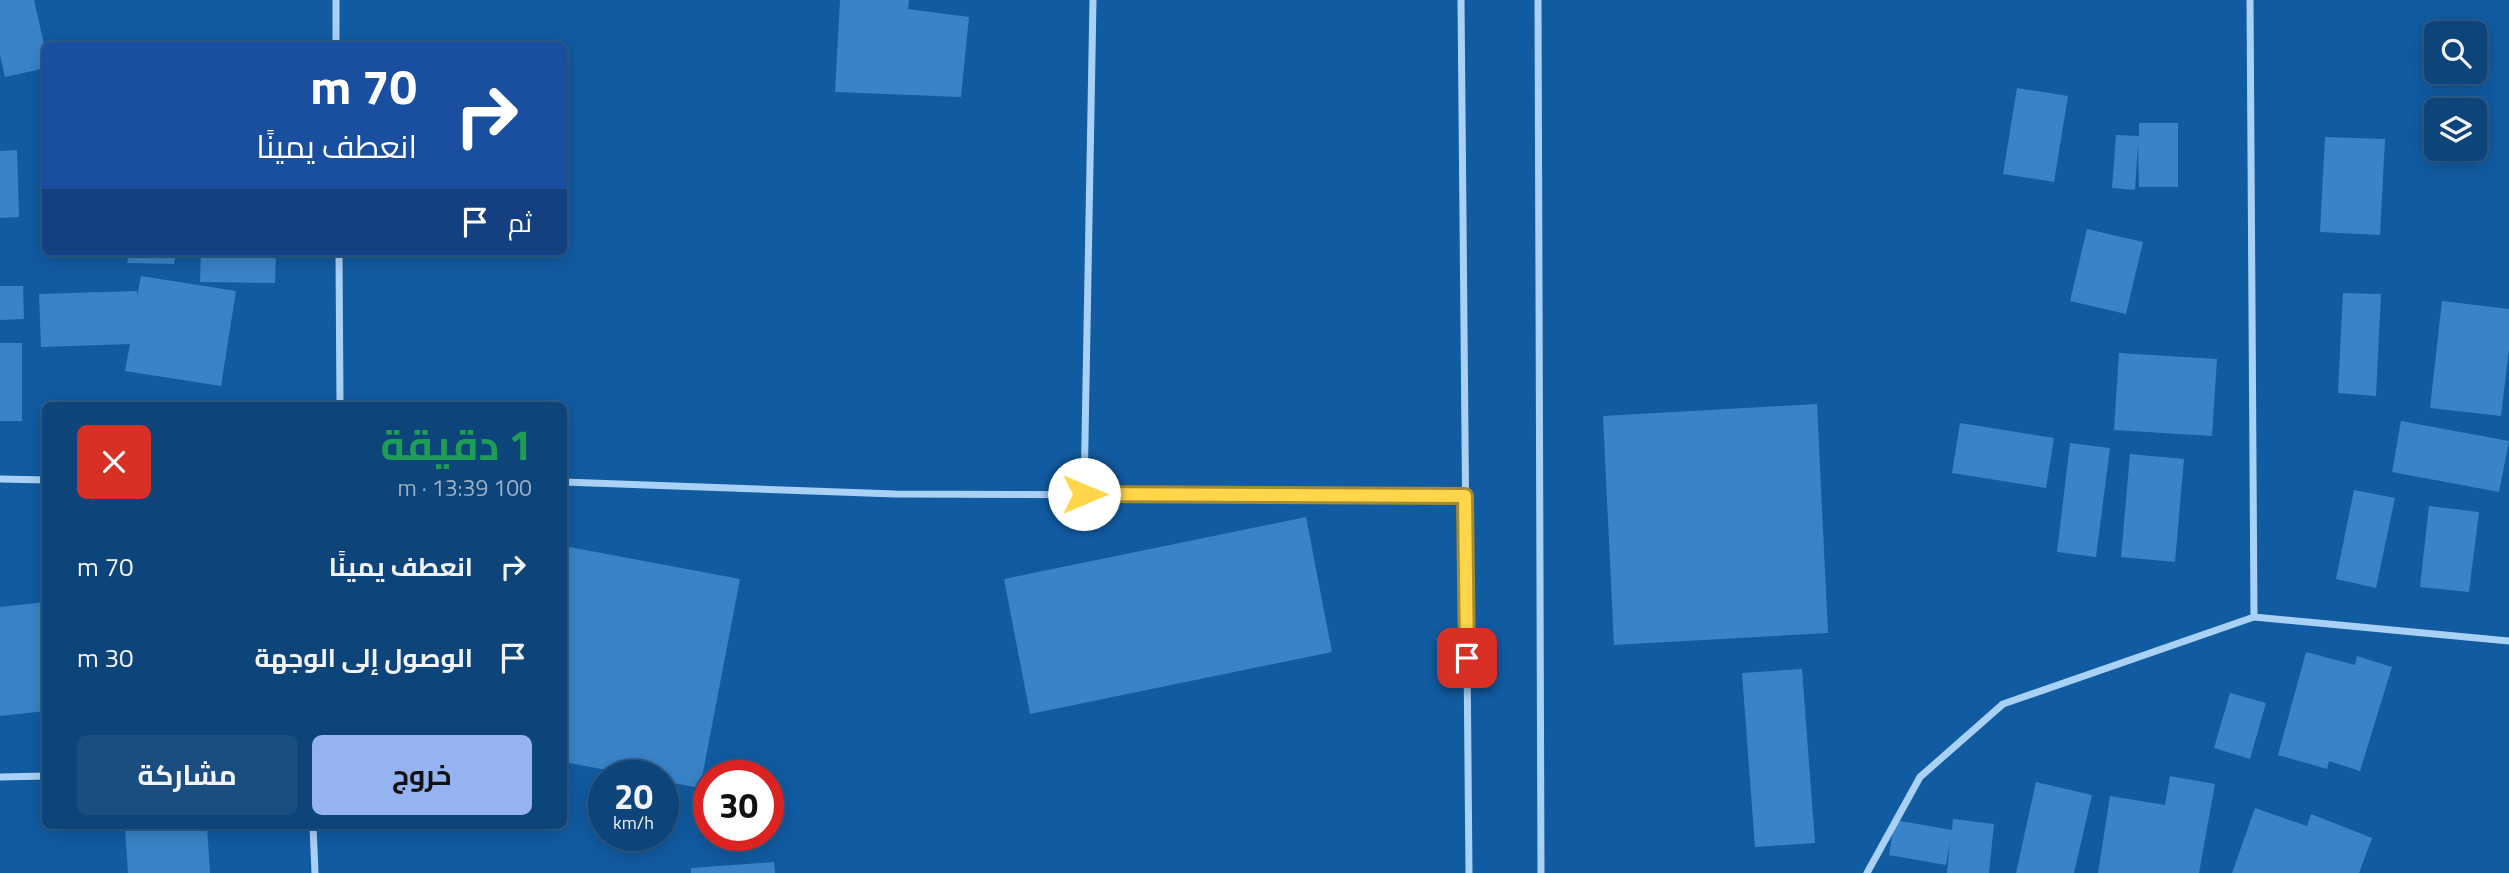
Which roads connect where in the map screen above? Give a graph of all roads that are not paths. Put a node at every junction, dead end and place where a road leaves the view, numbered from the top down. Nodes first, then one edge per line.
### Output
1 (336, 0) edge
2 (1093, 0) edge
3 (1461, 0) edge
4 (1538, 0) edge
5 (2250, 0) edge
6 (336, 42) edge
7 (338, 256) edge
8 (340, 402) edge
9 (0, 479) edge
10 (42, 480) edge
11 (567, 482) edge
12 (1084, 494) junction
13 (1465, 496) junction
14 (2254, 617) junction
15 (2509, 641) edge
16 (42, 776) edge
17 (0, 777) edge
18 (313, 829) edge
19 (315, 873) edge
20 (1469, 873) edge
21 (1541, 873) edge
22 (1867, 873) edge

1 - 6 street
2 - 12 street
3 - 13 street
4 - 21 street
5 - 14 street
7 - 8 street
9 - 10 street
11 - 12 street
12 - 13 street
13 - 20 street
14 - 15 street
14 - 22 street
16 - 17 street
18 - 19 street

